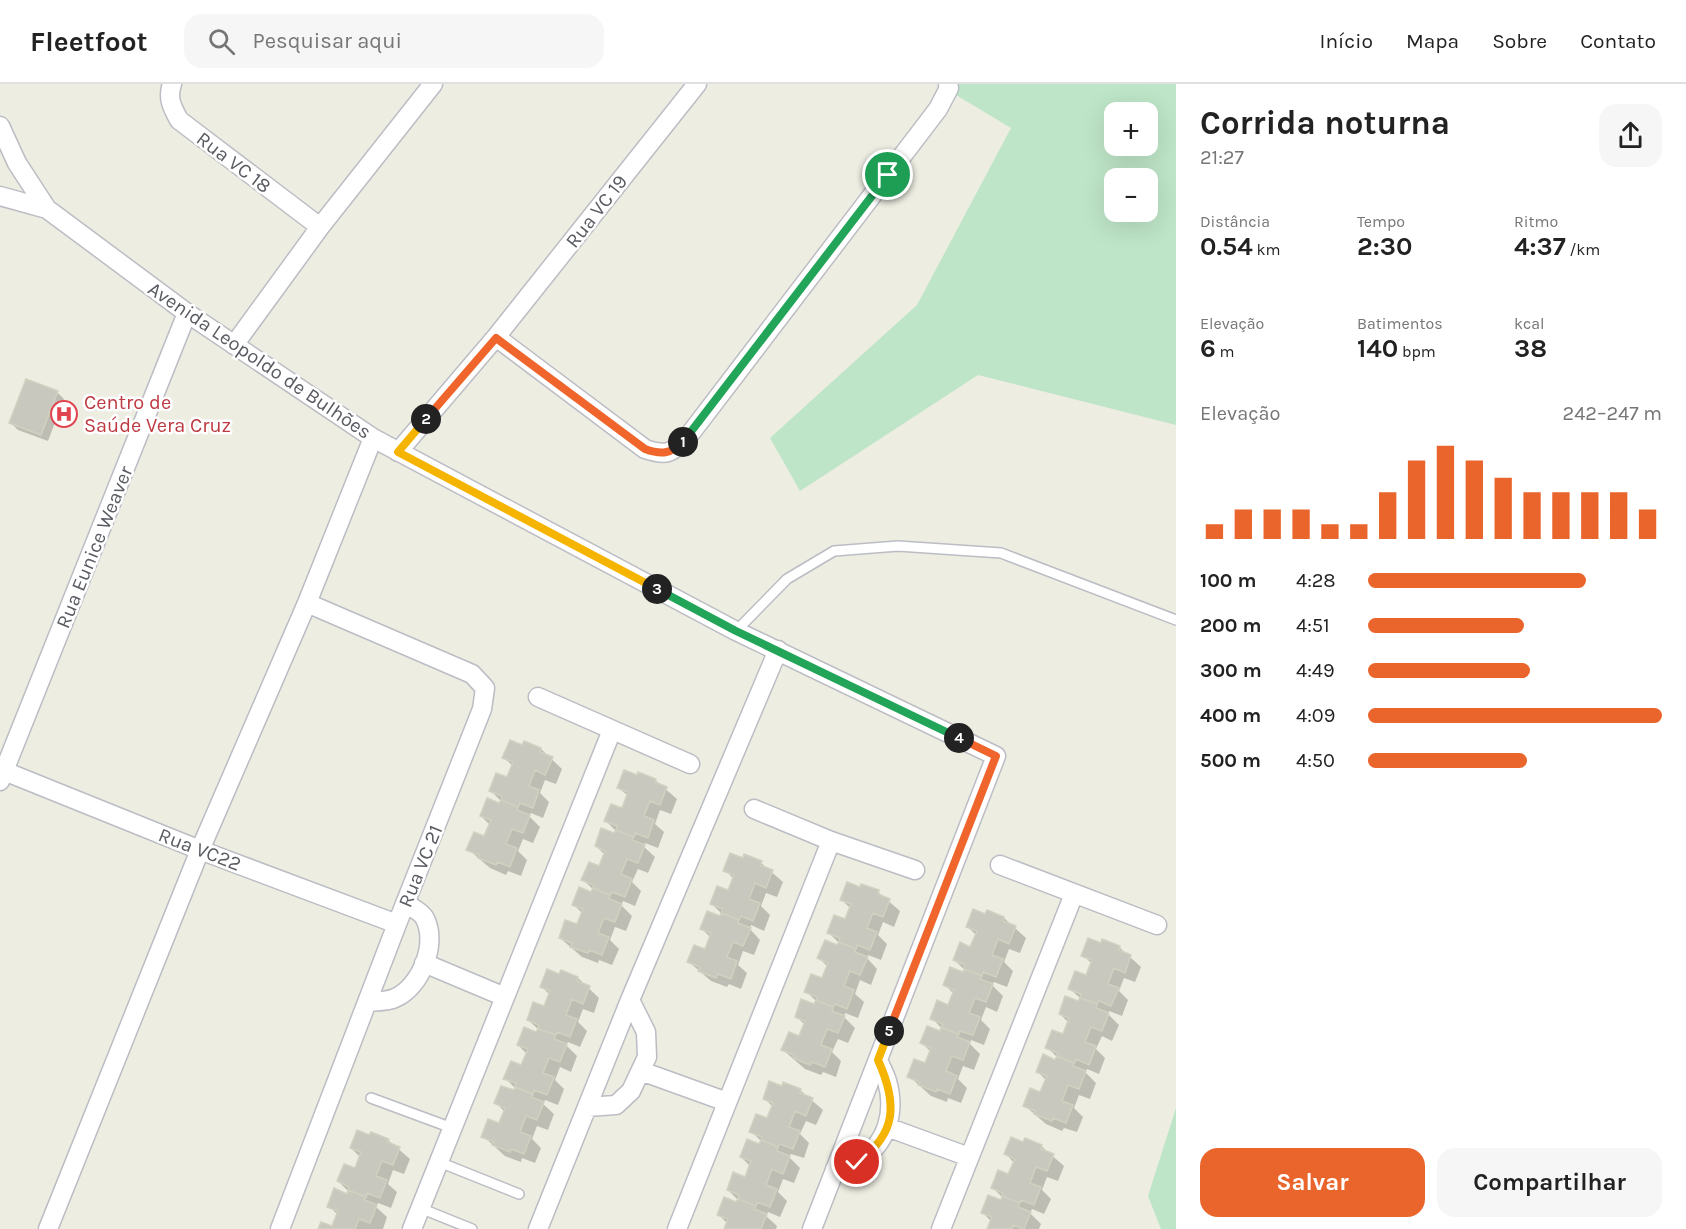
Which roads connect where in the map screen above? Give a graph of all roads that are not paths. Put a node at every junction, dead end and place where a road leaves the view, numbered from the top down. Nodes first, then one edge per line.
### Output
1 (172, 84) edge
2 (433, 84) edge
3 (697, 84) edge
4 (948, 86) edge
5 (0, 126) edge
6 (0, 196) edge
7 (47, 209) junction
8 (320, 227) junction
9 (187, 313) junction
10 (496, 338) junction
11 (234, 345) junction
12 (373, 438) junction
13 (398, 452) junction
14 (307, 603) junction
15 (1176, 620) edge
16 (736, 631) junction
17 (778, 650) junction
18 (538, 697) dead end
19 (612, 730) junction
20 (690, 764) dead end
21 (2, 776) edge
22 (754, 810) dead end
23 (831, 842) junction
24 (200, 850) junction
25 (1000, 865) dead end
26 (915, 870) dead end
27 (1074, 894) junction
28 (405, 903) junction
29 (397, 924) junction
30 (1157, 925) dead end
31 (424, 963) junction
32 (505, 997) junction
33 (630, 1000) junction
34 (367, 1002) junction
35 (878, 1060) junction
36 (641, 1071) junction
37 (371, 1098) dead end
38 (727, 1102) junction
39 (587, 1107) junction
40 (887, 1127) junction
41 (452, 1128) junction
42 (969, 1157) junction
43 (439, 1162) junction
44 (835, 1168) junction
45 (519, 1194) dead end
46 (420, 1208) junction
47 (48, 1229) edge
48 (280, 1229) edge
49 (412, 1229) edge
50 (472, 1229) edge
51 (538, 1229) edge
52 (677, 1229) edge
53 (812, 1229) edge
54 (941, 1229) edge

1 - 8 street, Rua VC 18
2 - 8 street
3 - 10 street, Rua VC 19
4 - 10 street
5 - 7 street, Avenida Leopoldo de Bulhões
6 - 7 street, Avenida Leopoldo de Bulhões
7 - 9 street, Avenida Leopoldo de Bulhões
8 - 11 street
9 - 11 street, Avenida Leopoldo de Bulhões
9 - 21 street, Rua Eunice Weaver
10 - 13 street, Rua VC 19
11 - 12 street, Avenida Leopoldo de Bulhões
12 - 13 street, Avenida Leopoldo de Bulhões
12 - 14 street
13 - 16 street, Avenida Leopoldo de Bulhões
14 - 24 street
14 - 28 street, Rua VC 21
15 - 16 lane
16 - 17 street, Avenida Leopoldo de Bulhões
17 - 33 street
17 - 35 street, Avenida Leopoldo de Bulhões
18 - 19 street
19 - 20 street
19 - 32 street
21 - 24 street, Rua VC22
22 - 23 street
23 - 26 street
23 - 38 street
24 - 29 street, Rua VC22
24 - 47 street
25 - 27 street
27 - 30 street
27 - 42 street
28 - 29 street, Rua VC 21
28 - 31 street
29 - 34 street, Rua VC 21
31 - 32 street
31 - 34 street
32 - 41 street
33 - 36 street
33 - 39 street
34 - 48 street, Rua VC 21
35 - 40 street
35 - 44 street
36 - 38 street
36 - 39 street
37 - 41 lane
38 - 52 street
39 - 51 street
40 - 42 street
40 - 44 street
41 - 43 street
42 - 54 street
43 - 45 lane
43 - 46 street
44 - 53 street
46 - 49 street
46 - 50 lane

